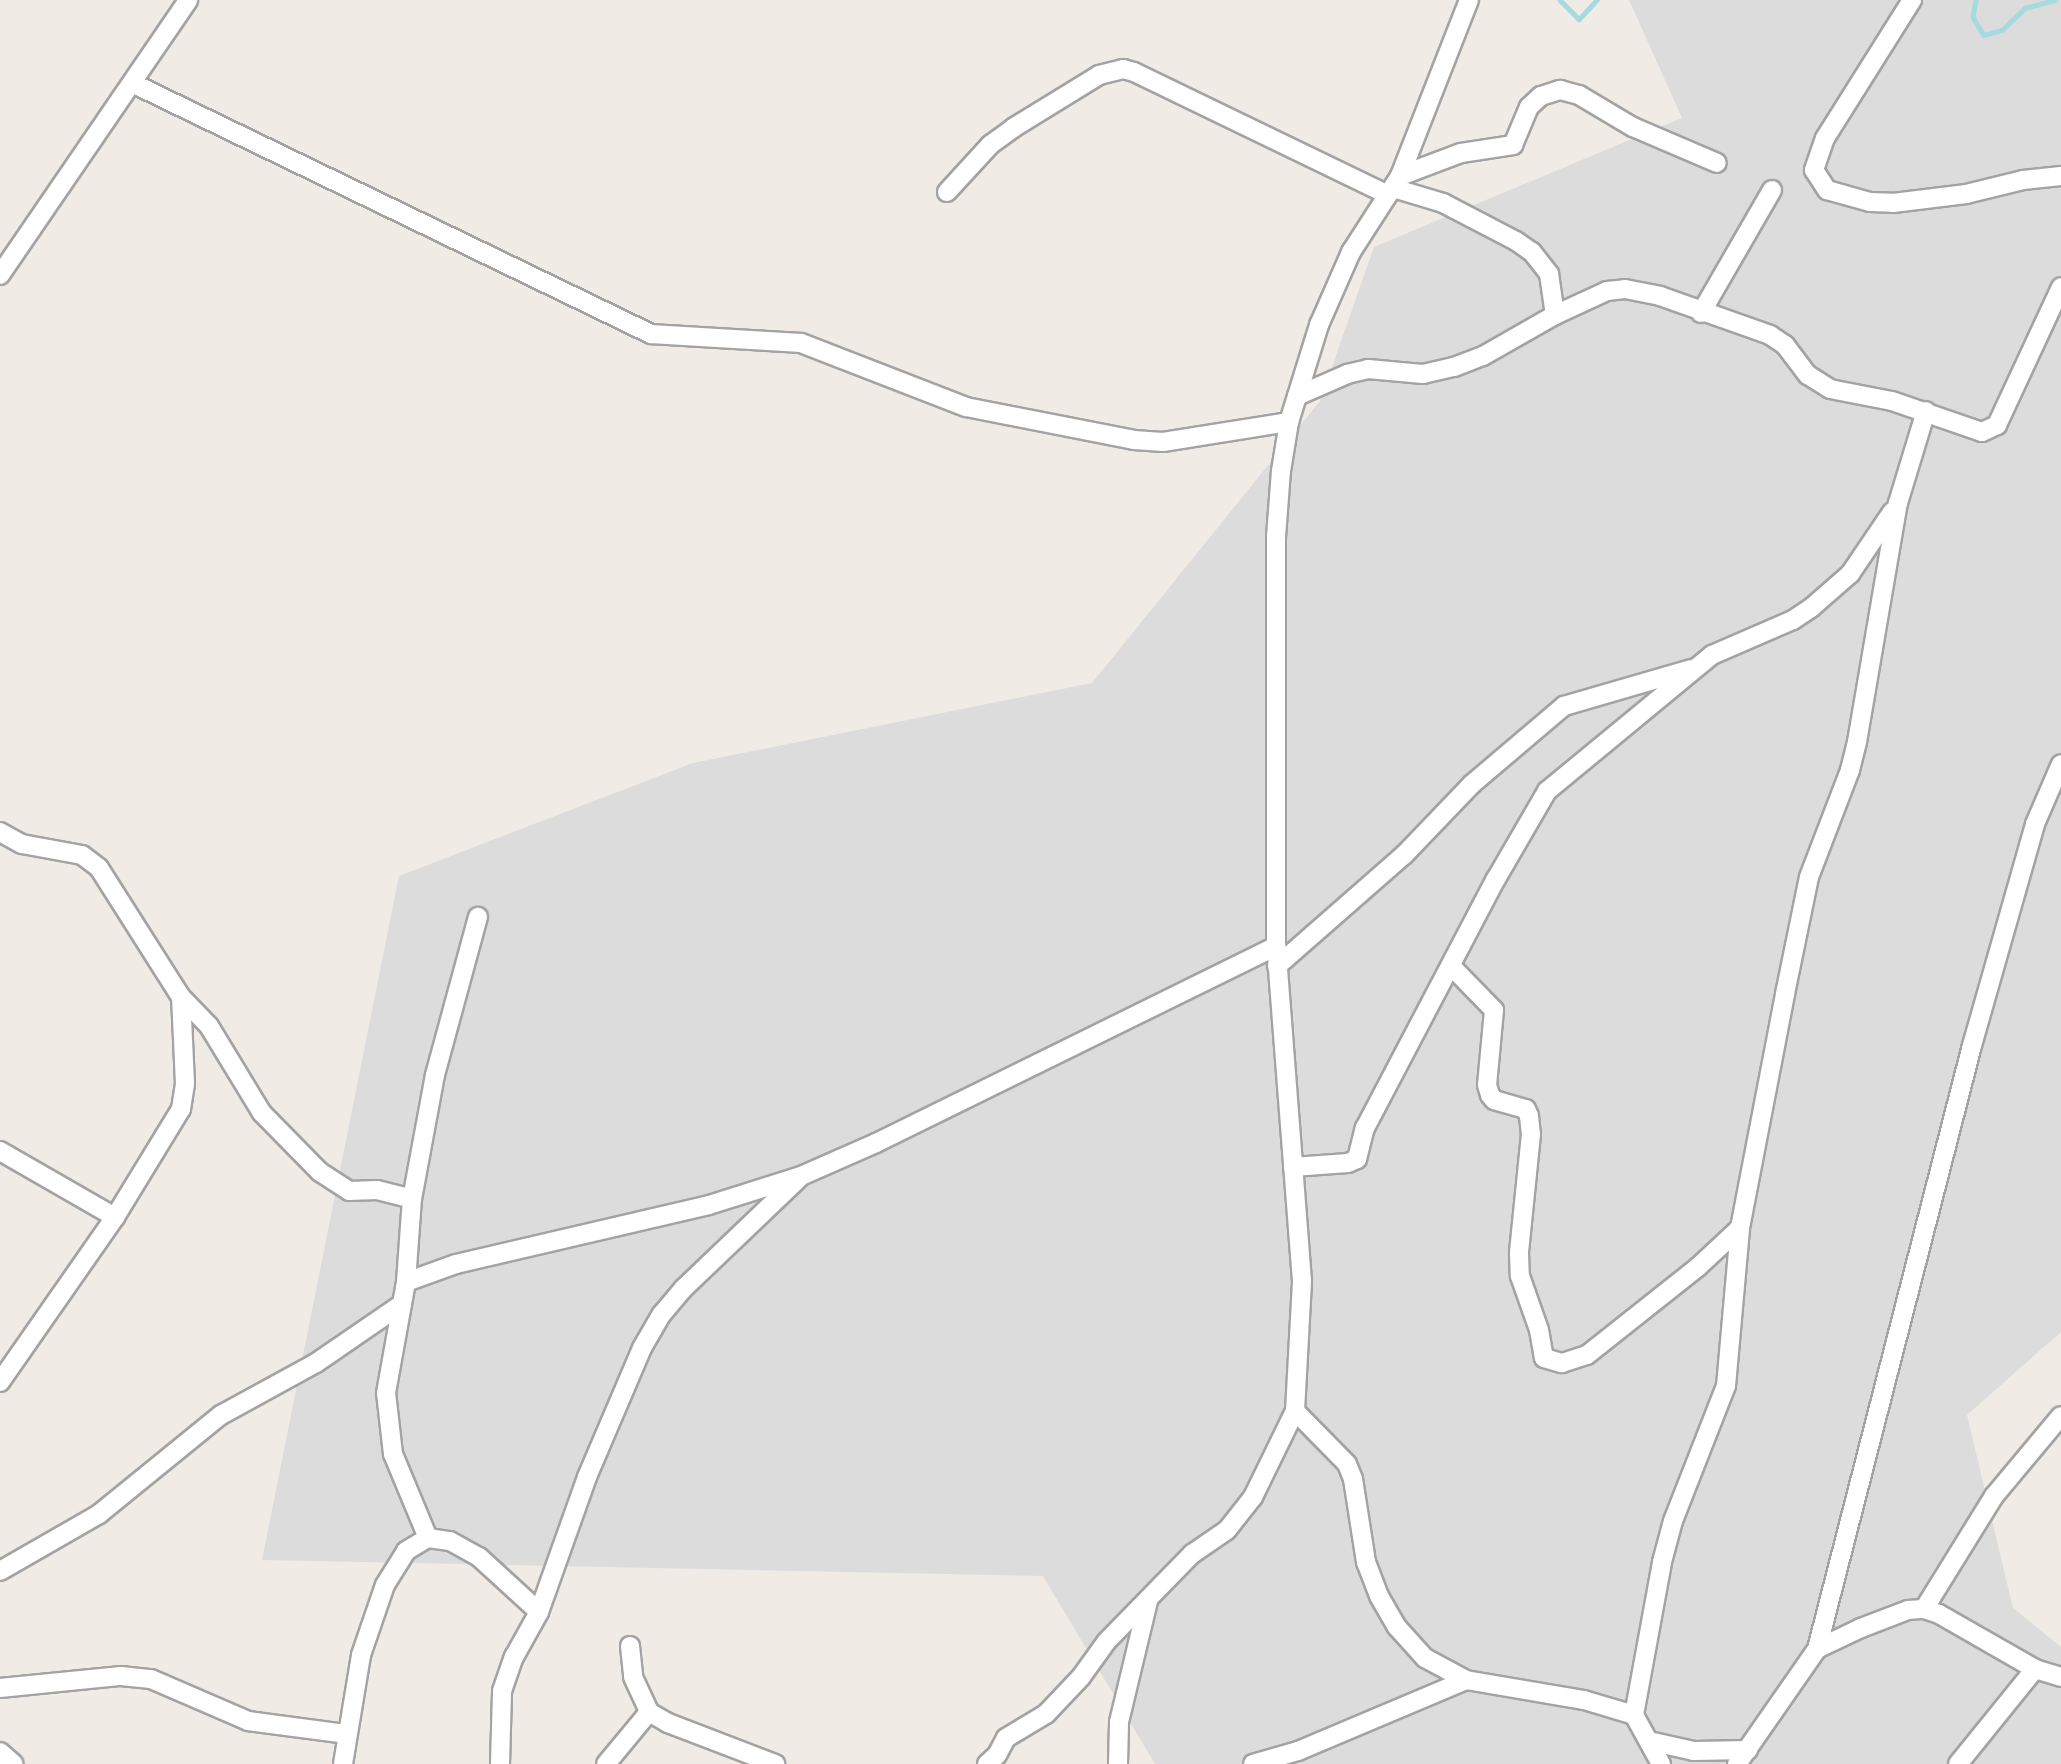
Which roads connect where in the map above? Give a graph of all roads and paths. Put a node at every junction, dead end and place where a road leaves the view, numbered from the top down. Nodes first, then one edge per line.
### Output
1 (188, 0) edge
2 (1469, 0) edge
3 (1912, 0) edge
4 (132, 83) junction
5 (1717, 163) dead end
6 (2061, 176) edge
7 (1394, 187) junction
8 (1772, 190) dead end
9 (947, 192) dead end
10 (0, 275) edge
11 (2061, 287) edge
12 (1701, 313) junction
13 (1555, 315) junction
14 (1297, 396) junction
15 (1926, 411) junction
16 (1290, 422) junction
17 (1898, 503) junction
18 (1695, 668) junction
19 (2061, 764) edge
20 (0, 832) edge
21 (478, 917) dead end
22 (1276, 946) junction
23 (1278, 966) junction
24 (1452, 967) junction
25 (181, 997) junction
26 (0, 1151) edge
27 (1293, 1167) junction
28 (801, 1176) junction
29 (412, 1199) junction
30 (114, 1217) junction
31 (1740, 1228) junction
32 (406, 1282) junction
33 (402, 1304) junction
34 (0, 1382) edge
35 (1295, 1411) junction
36 (2061, 1416) edge
37 (428, 1538) junction
38 (0, 1571) edge
39 (1148, 1601) junction
40 (1924, 1609) junction
41 (539, 1612) junction
42 (630, 1646) dead end
43 (1817, 1649) junction
44 (2035, 1669) junction
45 (2061, 1677) edge
46 (1466, 1680) junction
47 (0, 1688) edge
48 (649, 1712) junction
49 (1634, 1715) junction
50 (347, 1734) junction
51 (1649, 1741) junction
52 (0, 1752) edge
53 (1743, 1757) edge
54 (14, 1764) edge
55 (343, 1764) edge
56 (500, 1764) edge
57 (606, 1764) edge
58 (775, 1764) edge
59 (987, 1764) edge
60 (1118, 1764) edge
61 (1253, 1764) edge
62 (1661, 1764) edge
63 (1958, 1764) edge

1 - 4 street
2 - 7 street
3 - 6 street
4 - 10 street
4 - 16 street
5 - 7 street
7 - 9 street
7 - 13 street
7 - 14 street
8 - 12 street
11 - 15 street
12 - 13 street
12 - 15 street
13 - 14 street
14 - 16 street
15 - 17 street
16 - 22 street
17 - 18 street
17 - 31 street
18 - 23 street
18 - 24 street
19 - 43 street
20 - 25 street
21 - 29 street
22 - 23 street
22 - 28 street
23 - 27 street
24 - 27 street
24 - 31 street
25 - 29 street
25 - 30 street
26 - 30 street
27 - 35 street
28 - 32 street
28 - 41 street
29 - 32 street
30 - 34 street
31 - 49 street
32 - 33 street
33 - 37 street
33 - 38 street
35 - 39 street
35 - 46 street
36 - 40 street
37 - 41 street
37 - 50 street
39 - 59 street
39 - 60 street
40 - 43 street
40 - 44 street
41 - 56 street
42 - 48 street
43 - 53 street
44 - 45 street
44 - 63 street
46 - 49 street
46 - 61 street
47 - 50 street
48 - 57 street
48 - 58 street
49 - 51 street
50 - 55 street
51 - 53 street
51 - 62 street
52 - 54 street

